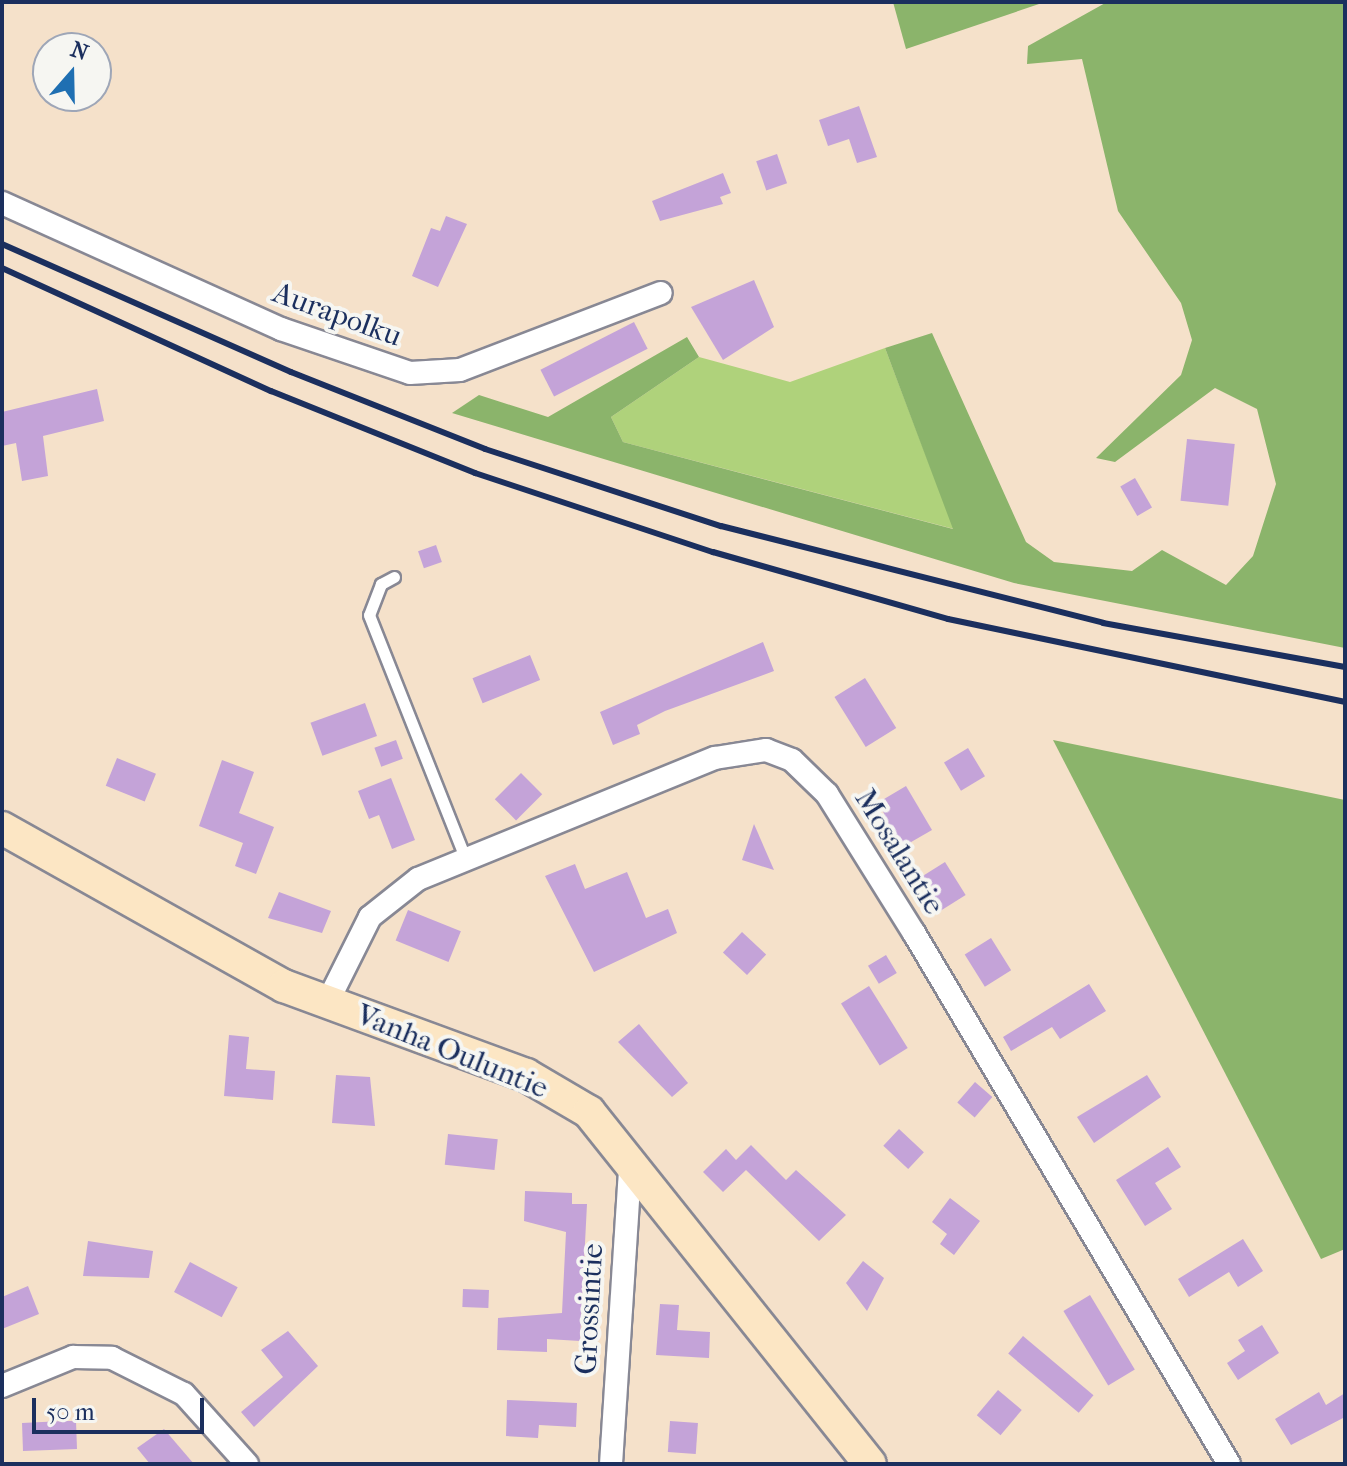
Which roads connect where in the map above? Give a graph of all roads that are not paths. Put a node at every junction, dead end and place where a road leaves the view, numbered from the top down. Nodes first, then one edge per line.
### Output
1 (2, 203) edge
2 (661, 293) dead end
3 (394, 577) dead end
4 (2, 828) edge
5 (468, 864) junction
6 (327, 1003) junction
7 (632, 1158) junction
8 (2, 1386) edge
9 (247, 1464) edge
10 (611, 1464) edge
11 (870, 1464) edge
12 (1229, 1464) edge

1 - 2 street, Aurapolku
3 - 5 lane
4 - 6 street, Vanha Ouluntie
5 - 6 street, Mosalantie
5 - 12 street, Mosalantie
6 - 7 street, Vanha Ouluntie
7 - 10 street, Grossintie
7 - 11 street, Vanha Ouluntie
8 - 9 street

